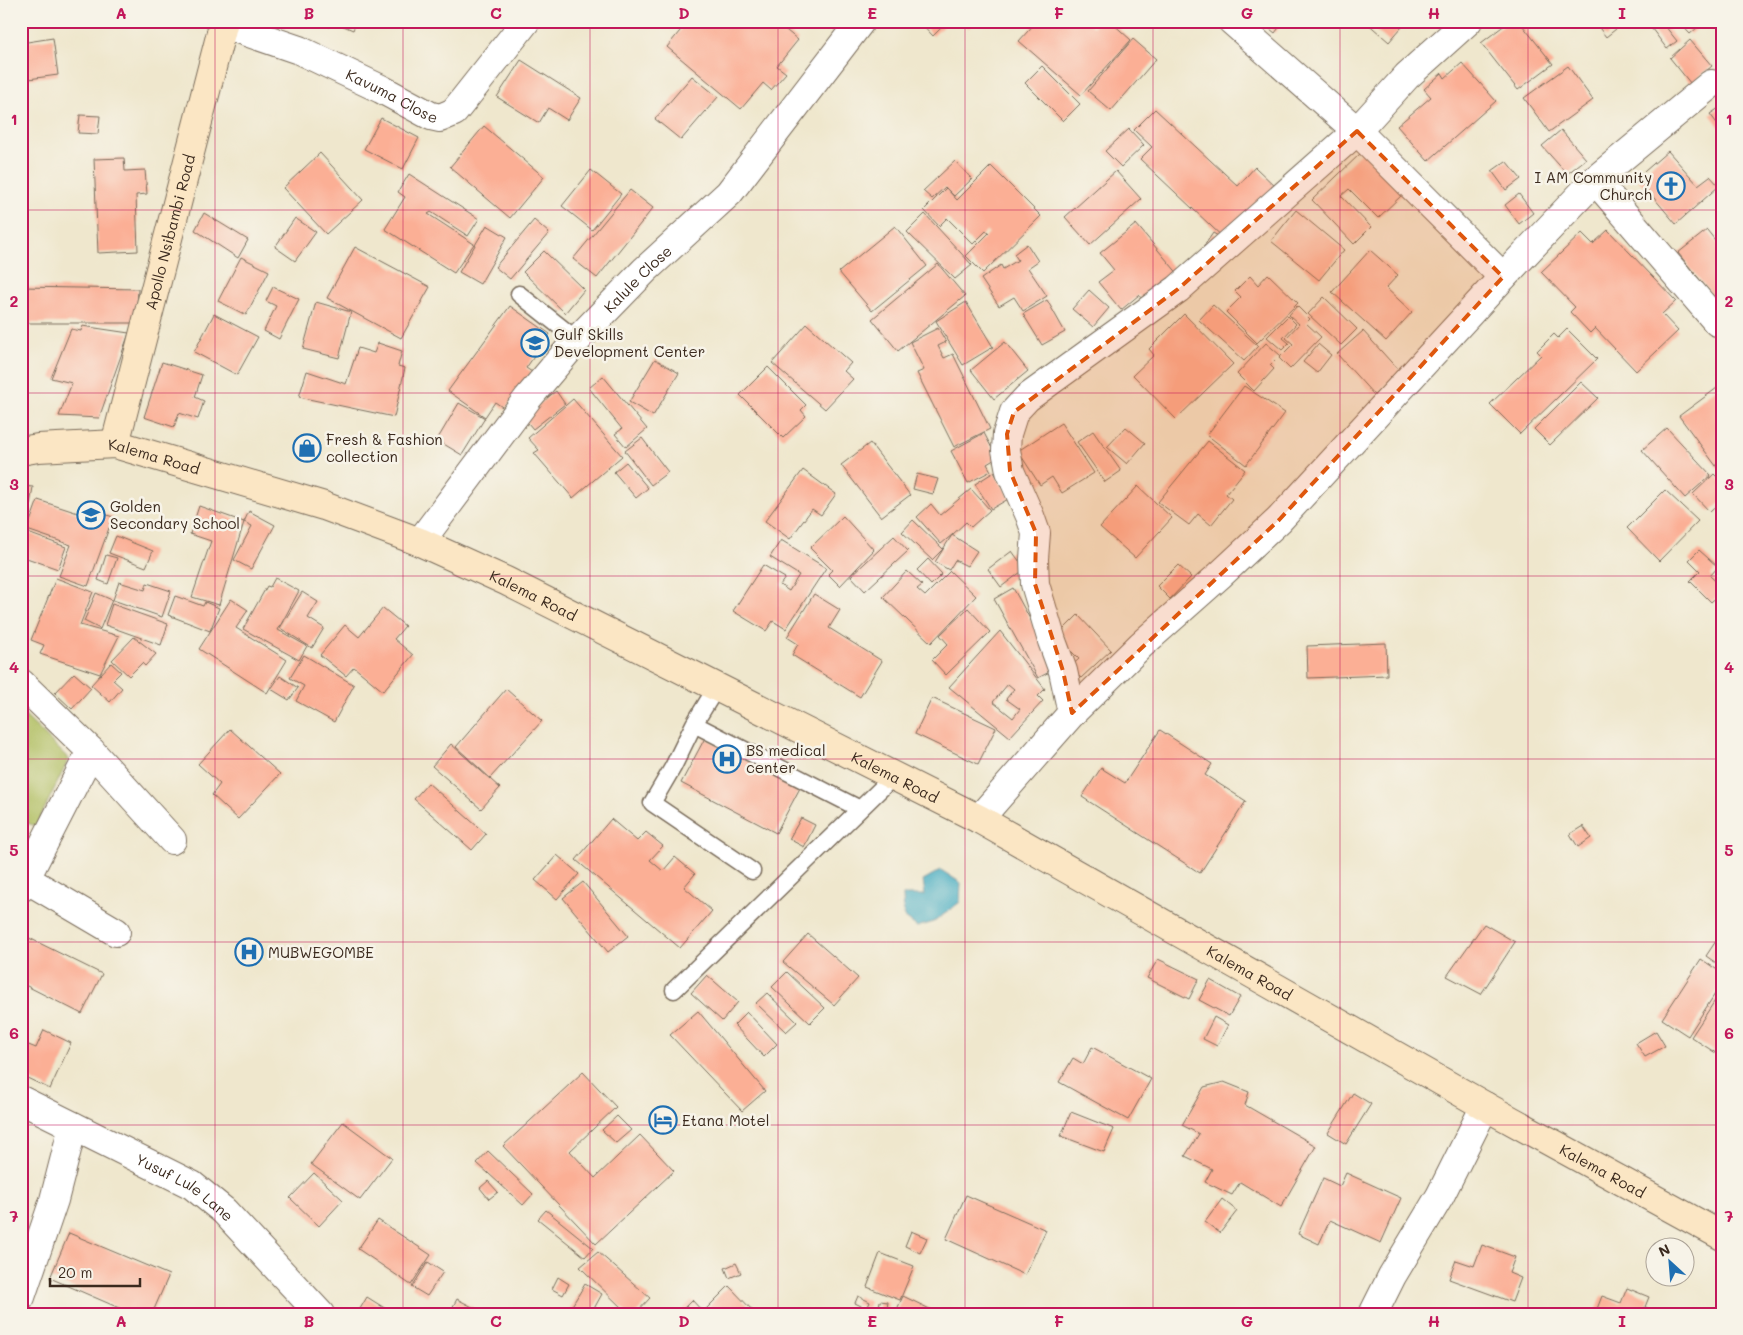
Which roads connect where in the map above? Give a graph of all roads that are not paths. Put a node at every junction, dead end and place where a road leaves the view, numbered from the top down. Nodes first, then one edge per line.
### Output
1 (526, 21) edge
2 (861, 21) edge
3 (1232, 21) edge
4 (1468, 21) edge
5 (223, 23) edge
6 (1711, 84) dead end
7 (1357, 131) junction
8 (1595, 180) junction
9 (1503, 277) junction
10 (519, 294) dead end
11 (1717, 322) dead end
12 (577, 340) junction
13 (115, 444) junction
14 (21, 451) edge
15 (420, 542) junction
16 (21, 683) edge
17 (716, 688) junction
18 (1072, 713) junction
19 (694, 724) junction
20 (91, 750) junction
21 (893, 777) junction
22 (860, 810) junction
23 (979, 820) junction
24 (172, 840) dead end
25 (752, 871) dead end
26 (24, 884) edge
27 (116, 932) dead end
28 (674, 990) dead end
29 (21, 1100) edge
30 (1485, 1106) junction
31 (73, 1126) junction
32 (1722, 1236) edge
33 (21, 1297) edge
34 (320, 1314) edge
35 (1373, 1314) edge

1 - 5 street, Kavuma Close
2 - 12 street, Kalule Close
3 - 7 street
4 - 7 street
5 - 13 street, Apollo Nsibambi Road
6 - 8 street
7 - 9 street
7 - 18 street
8 - 9 street
8 - 11 street
9 - 18 street
10 - 12 lane
12 - 15 street, Kalule Close
13 - 14 street, Kalema Road
13 - 15 street, Kalema Road
15 - 17 street, Kalema Road
16 - 20 street
17 - 19 lane
17 - 21 street, Kalema Road
18 - 23 street
19 - 22 lane
19 - 25 lane
20 - 24 street
20 - 26 street
21 - 22 lane
21 - 23 street, Kalema Road
22 - 28 lane
23 - 30 street, Kalema Road
26 - 27 street
29 - 31 street, Yusuf Lule Lane
30 - 32 street, Kalema Road
30 - 35 street
31 - 33 street
31 - 34 street, Yusuf Lule Lane

